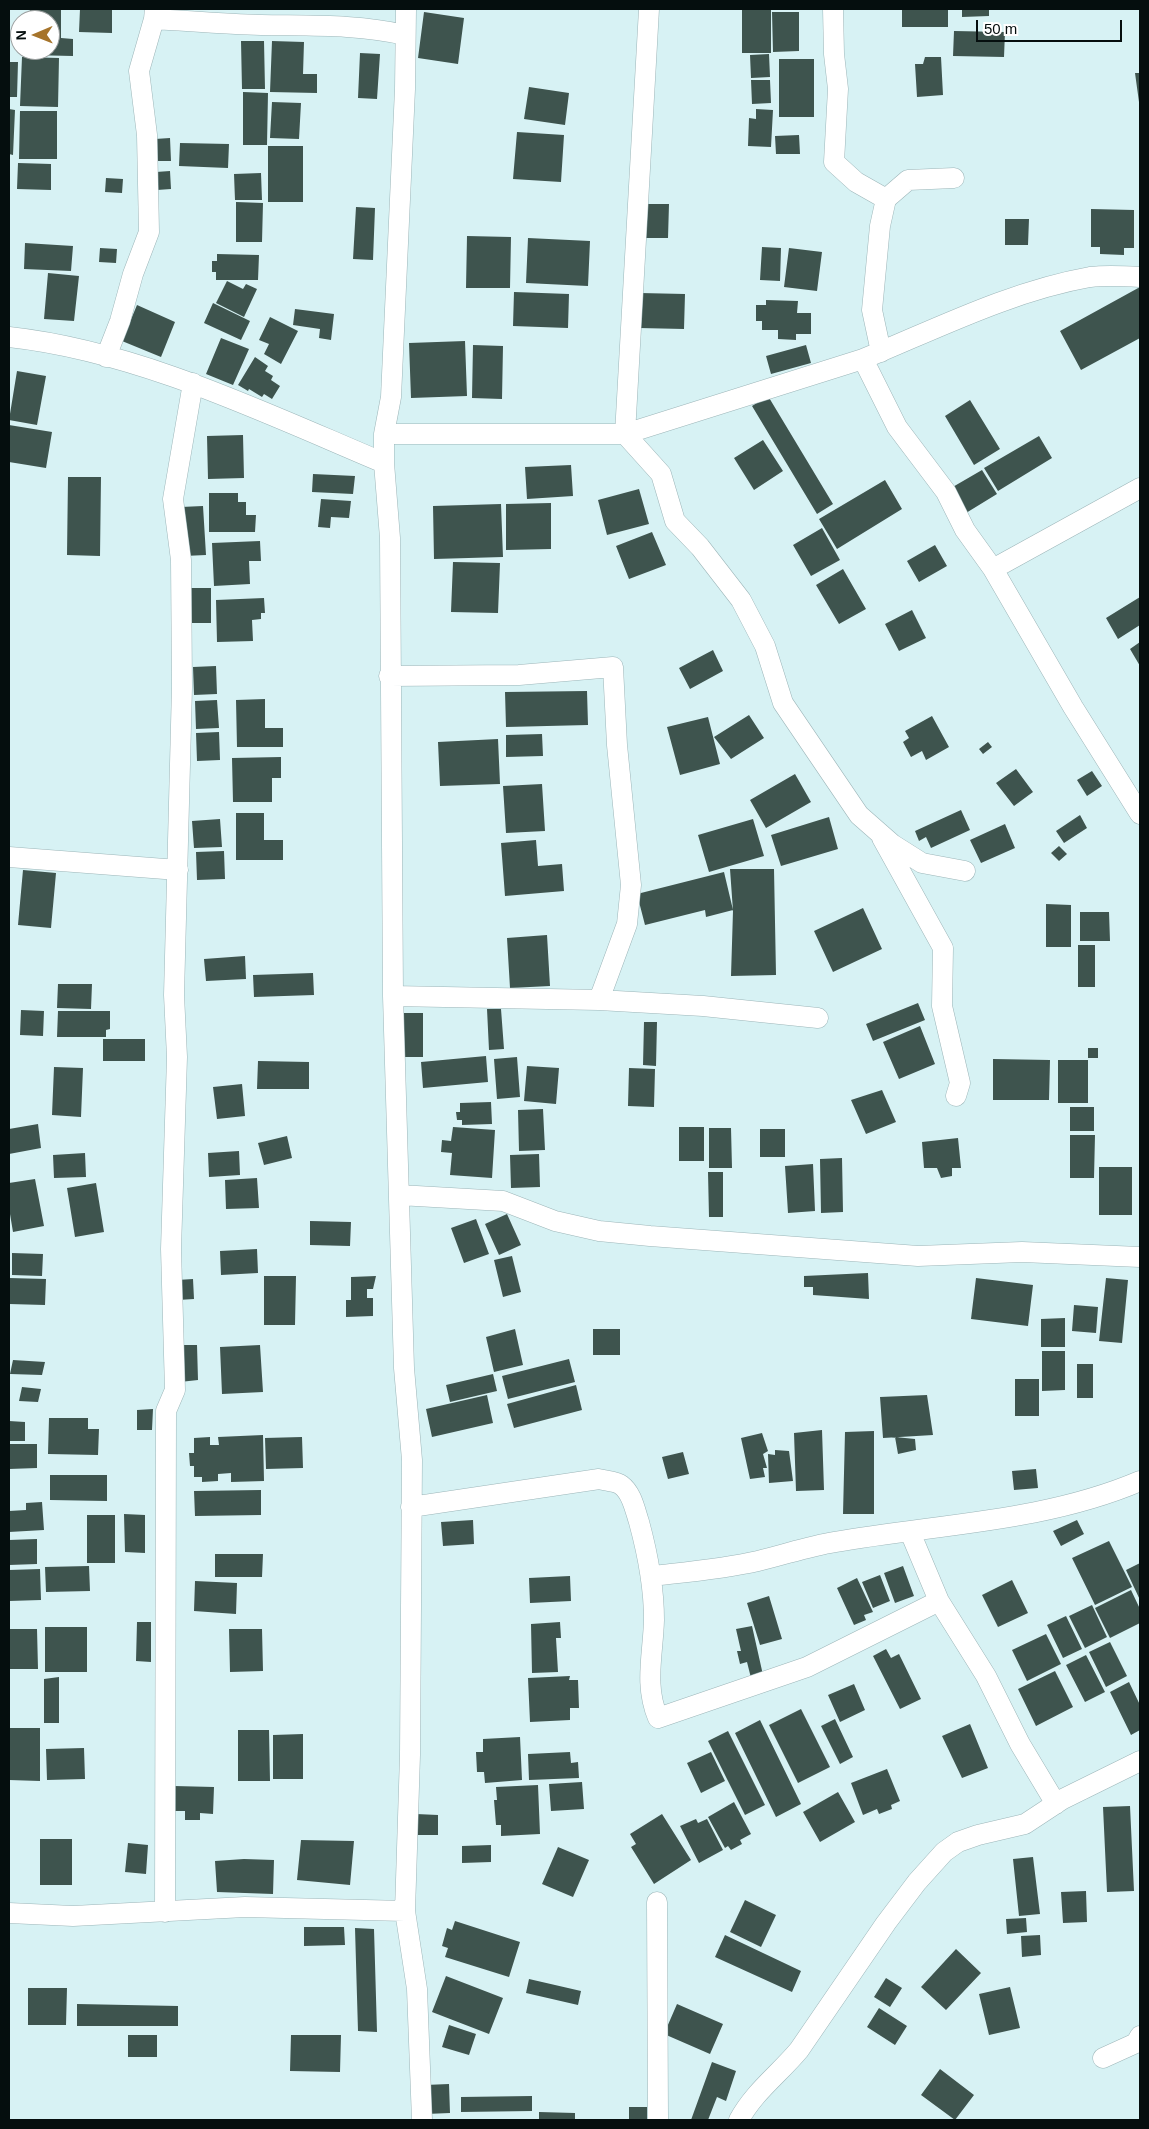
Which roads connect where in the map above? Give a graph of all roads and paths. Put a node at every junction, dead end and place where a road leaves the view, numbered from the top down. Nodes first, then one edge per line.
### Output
1 (406, 9) edge
2 (649, 9) edge
3 (833, 9) edge
4 (155, 14) edge
5 (405, 35) junction
6 (954, 178) dead end
7 (886, 199) junction
8 (1140, 277) edge
9 (9, 337) edge
10 (881, 352) junction
11 (106, 357) junction
12 (863, 359) junction
13 (193, 383) junction
14 (384, 434) junction
15 (625, 434) junction
16 (384, 463) junction
17 (1140, 488) edge
18 (993, 569) junction
19 (390, 676) junction
20 (1140, 814) edge
21 (878, 832) junction
22 (9, 857) edge
23 (178, 870) junction
24 (965, 871) dead end
25 (393, 996) junction
26 (598, 1000) junction
27 (818, 1018) dead end
28 (956, 1096) dead end
29 (398, 1195) junction
30 (1140, 1257) edge
31 (1140, 1481) edge
32 (411, 1506) junction
33 (910, 1532) junction
34 (652, 1576) junction
35 (939, 1601) junction
36 (1140, 1761) edge
37 (1056, 1804) junction
38 (657, 1902) dead end
39 (405, 1911) junction
40 (165, 1912) junction
41 (9, 1913) edge
42 (1140, 2036) edge
43 (1103, 2058) dead end
44 (422, 2120) edge
45 (658, 2120) edge
46 (739, 2120) edge

1 - 5 street
2 - 15 street
3 - 7 street
4 - 5 street
4 - 11 street
5 - 14 street
6 - 7 street
7 - 10 street
8 - 10 street
9 - 11 street
10 - 12 street
11 - 13 street
12 - 15 street
12 - 18 street
13 - 16 street
13 - 23 street
14 - 15 street
14 - 16 street
15 - 21 street
16 - 19 street
17 - 18 street
18 - 20 street
19 - 25 street
19 - 26 street
21 - 24 street
21 - 28 street
22 - 23 street
23 - 40 street
25 - 26 street
25 - 29 street
26 - 27 street
29 - 30 street
29 - 32 street
31 - 33 street
32 - 34 street
32 - 39 street
33 - 34 street
33 - 35 street
34 - 35 street
35 - 37 street
36 - 37 street
37 - 46 street
38 - 45 street
39 - 40 street
39 - 44 street
40 - 41 street
42 - 43 street

